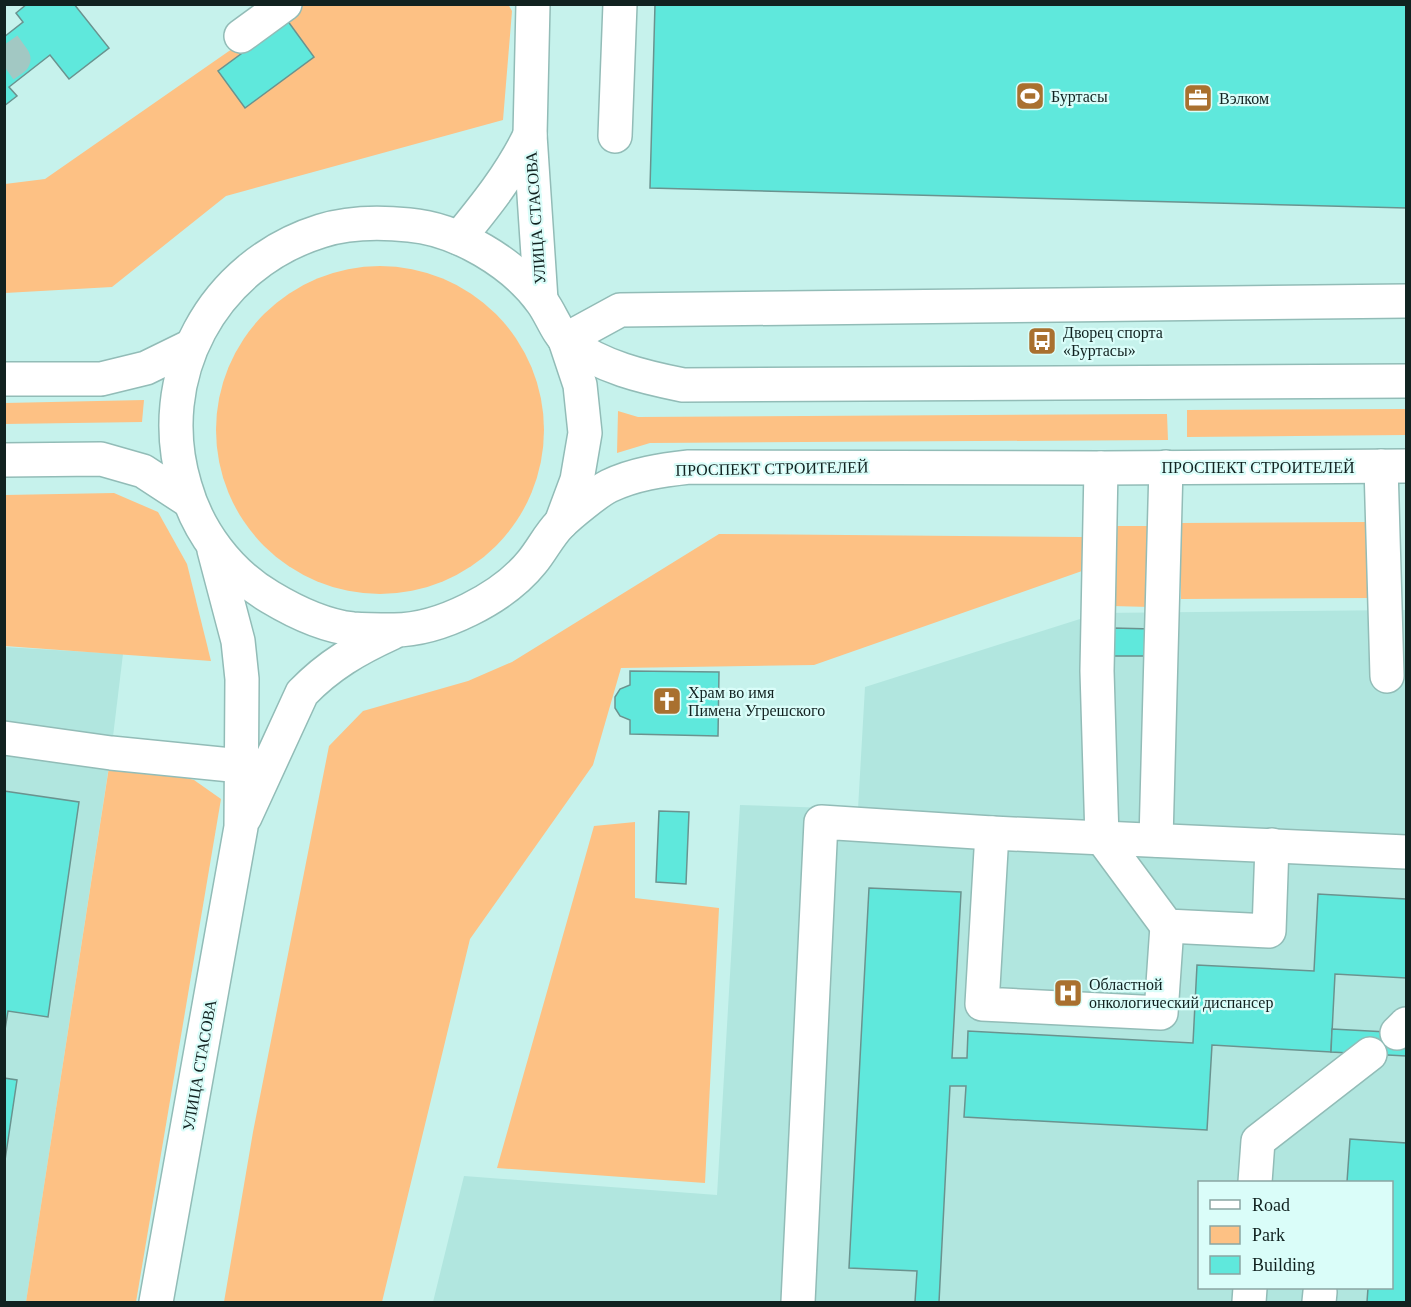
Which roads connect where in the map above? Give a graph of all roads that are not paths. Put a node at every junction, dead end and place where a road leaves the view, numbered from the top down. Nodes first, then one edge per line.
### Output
1 (285, 4) edge
2 (533, 4) edge
3 (620, 4) edge
4 (241, 36) dead end
5 (530, 135) junction
6 (615, 136) dead end
7 (459, 238) junction
8 (541, 300) junction
9 (1407, 301) edge
10 (566, 340) junction
11 (191, 346) junction
12 (4, 379) edge
13 (1407, 381) edge
14 (4, 459) edge
15 (1394, 466) edge
16 (1167, 467) junction
17 (1101, 468) junction
18 (189, 501) junction
19 (560, 524) junction
20 (213, 545) junction
21 (400, 630) junction
22 (1393, 659) edge
23 (4, 738) edge
24 (241, 766) junction
25 (241, 827) junction
26 (992, 833) junction
27 (1102, 838) junction
28 (1156, 840) junction
29 (1272, 845) junction
30 (1407, 852) edge
31 (1167, 926) junction
32 (1370, 1054) dead end
33 (1255, 1181) edge
34 (156, 1302) edge
35 (798, 1302) edge

1 - 4 main road
2 - 5 main road, УЛИЦА СТАСОВА
3 - 6 main road
5 - 7 main road, УЛИЦА СТАСОВА
5 - 8 main road, УЛИЦА СТАСОВА
7 - 8 main road
7 - 11 main road
8 - 10 main road
9 - 10 main road
10 - 13 main road
10 - 19 main road
11 - 12 main road
11 - 18 main road, ПРОСПЕКТ СТРОИТЕЛЕЙ
14 - 18 main road
15 - 16 main road, ПРОСПЕКТ СТРОИТЕЛЕЙ
15 - 22 main road
16 - 17 main road, ПРОСПЕКТ СТРОИТЕЛЕЙ
16 - 28 main road
17 - 19 main road, ПРОСПЕКТ СТРОИТЕЛЕЙ
17 - 27 main road
18 - 20 main road, ПРОСПЕКТ СТРОИТЕЛЕЙ
19 - 21 main road, ПРОСПЕКТ СТРОИТЕЛЕЙ
20 - 21 main road, ПРОСПЕКТ СТРОИТЕЛЕЙ
20 - 24 main road, УЛИЦА СТАСОВА
21 - 25 main road, УЛИЦА СТАСОВА
23 - 24 main road
24 - 25 main road, УЛИЦА СТАСОВА
25 - 34 main road, УЛИЦА СТАСОВА
26 - 27 main road
26 - 31 main road
26 - 35 main road
27 - 28 main road
27 - 31 main road
28 - 29 main road
29 - 30 main road
29 - 31 main road
32 - 33 main road

